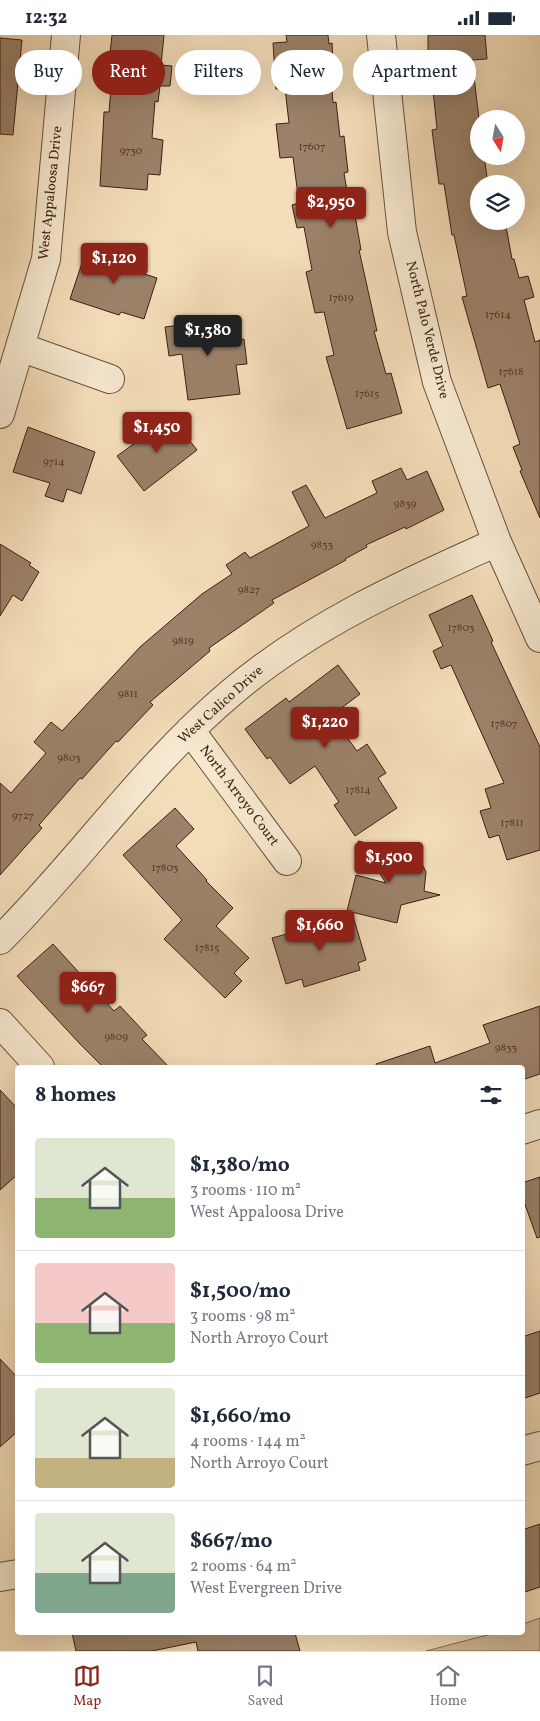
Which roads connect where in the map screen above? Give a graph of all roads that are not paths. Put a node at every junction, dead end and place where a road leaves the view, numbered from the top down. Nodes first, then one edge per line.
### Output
1 (66, 35) edge
2 (381, 35) edge
3 (20, 347) junction
4 (110, 379) dead end
5 (0, 414) edge
6 (497, 542) junction
7 (540, 638) edge
8 (190, 731) junction
9 (287, 861) dead end
10 (0, 940) edge
11 (0, 1023) edge
12 (38, 1065) edge
13 (540, 1124) edge
14 (525, 1129) edge
15 (540, 1446) edge
16 (525, 1450) edge
17 (15, 1574) edge
18 (0, 1577) edge

1 - 3 street, West Appaloosa Drive
2 - 6 street, North Palo Verde Drive
3 - 4 street
3 - 5 street, West Appaloosa Drive
6 - 7 street, North Palo Verde Drive
6 - 8 street, West Calico Drive
8 - 9 street, North Arroyo Court
8 - 10 street, West Calico Drive
11 - 12 street
13 - 14 street
15 - 16 street
17 - 18 street

